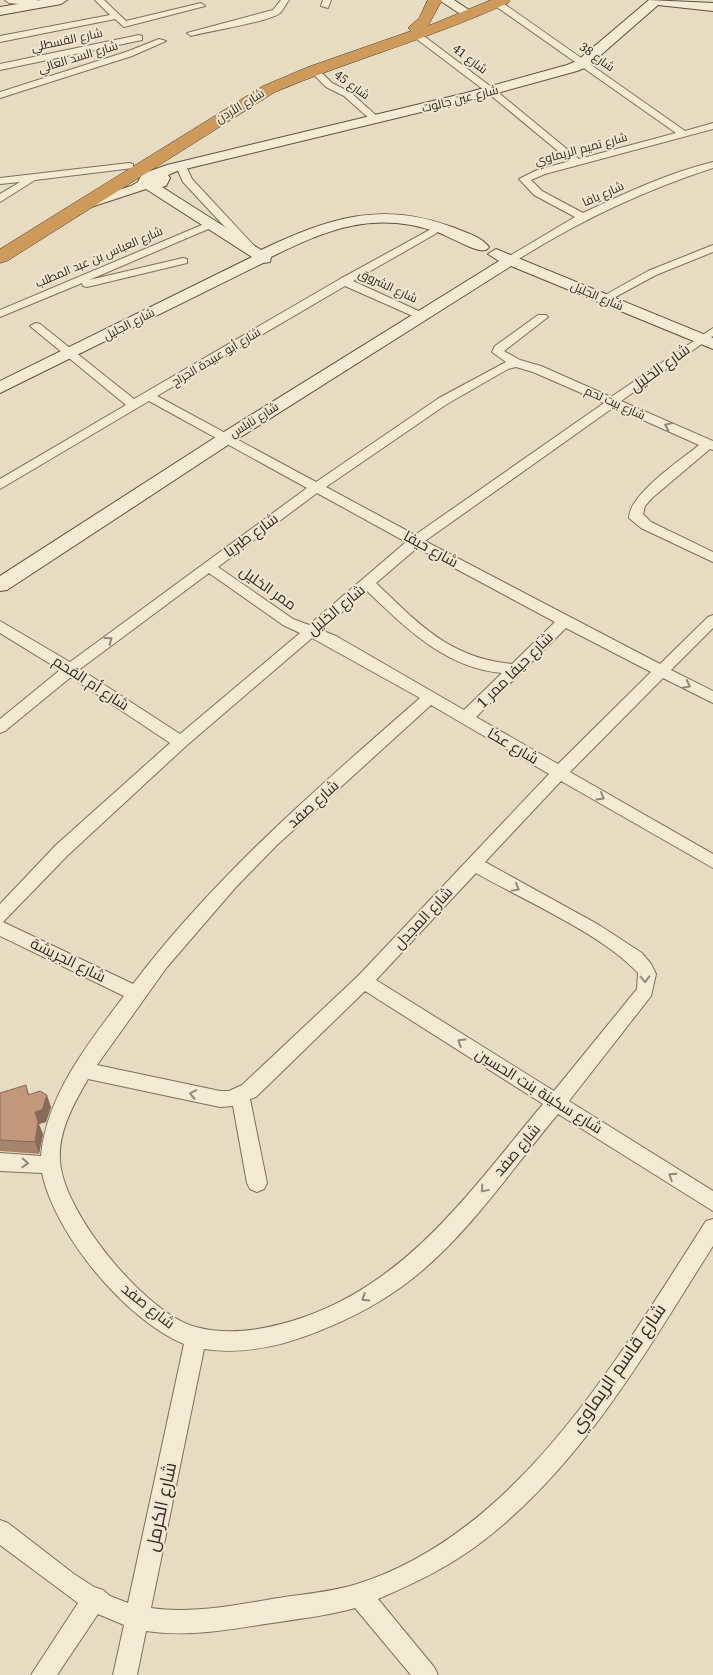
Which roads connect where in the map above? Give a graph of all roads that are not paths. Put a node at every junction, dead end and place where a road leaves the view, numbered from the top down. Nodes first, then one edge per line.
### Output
1 (61, 0) edge
2 (99, 0) edge
3 (192, 0) edge
4 (285, 0) edge
5 (435, 0) edge
6 (446, 0) edge
7 (654, 0) edge
8 (6, 5) edge
9 (477, 6) edge
10 (713, 7) edge
11 (116, 16) junction
12 (210, 16) junction
13 (124, 24) junction
14 (417, 32) junction
15 (191, 33) dead end
16 (139, 38) junction
17 (0, 39) edge
18 (162, 41) dead end
19 (149, 46) junction
20 (582, 63) junction
21 (0, 67) edge
22 (314, 70) junction
23 (0, 81) edge
24 (491, 91) junction
25 (5, 93) edge
26 (375, 119) junction
27 (713, 126) edge
28 (682, 133) junction
29 (163, 155) junction
30 (577, 162) junction
31 (130, 166) junction
32 (183, 166) junction
33 (710, 169) edge
34 (33, 177) junction
35 (155, 180) junction
36 (0, 181) edge
37 (0, 199) edge
38 (84, 205) junction
39 (582, 217) junction
40 (208, 225) junction
41 (433, 231) junction
42 (713, 237) edge
43 (0, 245) edge
44 (480, 247) junction
45 (713, 247) edge
46 (0, 257) edge
47 (260, 257) junction
48 (510, 260) junction
49 (183, 261) dead end
50 (344, 281) junction
51 (69, 284) junction
52 (604, 299) junction
53 (0, 314) edge
54 (419, 315) junction
55 (542, 318) dead end
56 (36, 326) dead end
57 (709, 338) edge
58 (69, 355) junction
59 (516, 363) junction
60 (0, 388) edge
61 (150, 397) junction
62 (614, 402) junction
63 (135, 406) junction
64 (224, 438) junction
65 (710, 445) edge
66 (0, 485) edge
67 (317, 487) junction
68 (416, 541) junction
69 (713, 558) edge
70 (208, 566) junction
71 (368, 584) junction
72 (0, 585) edge
73 (713, 620) edge
74 (564, 621) junction
75 (0, 626) edge
76 (312, 632) junction
77 (70, 669) junction
78 (514, 669) junction
79 (661, 671) junction
80 (430, 698) junction
81 (713, 698) edge
82 (466, 718) junction
83 (0, 727) edge
84 (181, 742) junction
85 (559, 773) junction
86 (713, 862) edge
87 (474, 864) junction
88 (0, 916) edge
89 (0, 928) edge
90 (364, 981) junction
91 (135, 993) junction
92 (83, 1070) junction
93 (240, 1096) junction
94 (556, 1102) junction
95 (0, 1162) edge
96 (50, 1164) junction
97 (257, 1183) dead end
98 (713, 1202) edge
99 (713, 1228) edge
100 (196, 1338) junction
101 (0, 1531) edge
102 (359, 1595) junction
103 (95, 1598) junction
104 (138, 1618) junction
105 (42, 1675) edge
106 (125, 1675) edge
107 (426, 1675) edge

1 - 8 street
2 - 11 street
3 - 12 street
4 - 12 street
5 - 14 highway
6 - 9 street
7 - 10 street, شارع عين جالوت
7 - 20 street, شارع عين جالوت
9 - 14 highway, شارع الأردن
9 - 20 street, شارع 38
11 - 13 street
11 - 17 street
12 - 13 street
12 - 15 street
13 - 16 street
14 - 22 highway, شارع الأردن
14 - 24 street, شارع 41
14 - 31 highway, شارع الأردن
16 - 19 street
16 - 21 street, شارع القسطلي
18 - 19 street, شارع السد العالي
19 - 25 street, شارع السد العالي
20 - 24 street, شارع عين جالوت
20 - 28 street, شارع 38
22 - 26 street, شارع 45
22 - 29 highway, شارع الأردن
23 - 25 street
24 - 26 street, شارع عين جالوت
24 - 30 street, شارع 41
26 - 32 street, شارع عين جالوت
27 - 28 street, شارع تميم الريماوي
28 - 30 street, شارع تميم الريماوي
29 - 35 street
29 - 38 highway, شارع الأردن
30 - 39 street, شارع تميم الريماوي
31 - 34 street
31 - 43 highway, شارع الأردن
32 - 35 street, شارع عين جالوت
32 - 47 street
33 - 39 street, شارع يافا
34 - 36 street
34 - 37 street
35 - 38 street, شارع عين جالوت
35 - 40 street
38 - 46 highway, شارع الأردن
39 - 48 street, شارع يافا
40 - 47 street
40 - 51 street, شارع العباس بن عبد المطلب
41 - 44 street, شارع الجليل
41 - 47 street, شارع الجليل
41 - 50 street, شارع أبو عبيدة الجراح
42 - 45 street
44 - 47 street, شارع الجليل
44 - 48 street, شارع الجليل
45 - 52 street
47 - 58 street, شارع الجليل
48 - 52 street, شارع الجليل
48 - 54 street, شارع نابلس
49 - 51 street
50 - 54 street, شارع الشروق
50 - 61 street, شارع أبو عبيدة الجراح
51 - 53 street, شارع العباس بن عبد المطلب
52 - 57 street, شارع الجليل
54 - 64 street, شارع نابلس
55 - 59 street
56 - 58 street
57 - 62 street, شارع الخليل
58 - 60 street, شارع الجليل
58 - 63 street
59 - 62 street, شارع بيت لحم
59 - 67 street, شارع طبريا
61 - 63 street, شارع أبو عبيدة الجراح
61 - 64 street, شارع حيفا
65 -> 62 street, شارع بيت لحم
62 - 68 street, شارع الخليل
63 - 66 street, شارع أبو عبيدة الجراح
64 - 67 street, شارع حيفا
64 - 72 street, شارع نابلس
65 - 69 street
67 - 68 street, شارع حيفا
67 - 70 street, شارع طبريا
68 - 71 street, شارع الخليل
68 - 74 street, شارع حيفا
70 - 76 street, ممر الخليل
77 -> 70 street, شارع طبريا
71 - 76 street, شارع الخليل
71 - 78 street
73 - 79 street, شارع المجدل
74 - 78 street, شارع حيفا ممر 1
74 - 79 street, شارع حيفا
75 - 77 street, شارع أم الفحم
76 - 80 street, شارع عكا
76 - 84 street, شارع الخليل
77 - 83 street, شارع طبريا
77 - 84 street, شارع أم الفحم
78 - 82 street, شارع حيفا ممر 1
79 -> 81 street, شارع حيفا
79 - 85 street, شارع المجدل
80 - 82 street, شارع عكا
80 - 91 street, شارع صفد
82 - 85 street, شارع عكا
84 - 88 street, شارع الخليل
85 -> 86 street, شارع عكا
85 - 87 street, شارع المجدل
87 - 90 street, شارع المجدل
87 -> 94 street, شارع صفد
89 - 91 street, شارع الجريشة
90 - 93 street, شارع المجدل
94 -> 90 street, شارع سكينة بنت الحسين
91 - 92 street, شارع صفد
93 -> 92 street, شارع المجدل
92 - 96 street, شارع صفد
93 - 97 street
98 -> 94 street, شارع سكينة بنت الحسين
94 -> 100 street, شارع صفد
95 -> 96 street
96 - 100 street, شارع صفد
99 - 102 street, شارع قاسم الريماوي
100 - 104 street, شارع الكرمل
101 - 103 street, شارع قاسم الريماوي
102 - 104 street, شارع قاسم الريماوي
102 - 107 street
103 - 104 street, شارع قاسم الريماوي
103 - 105 street
104 - 106 street, شارع الكرمل

